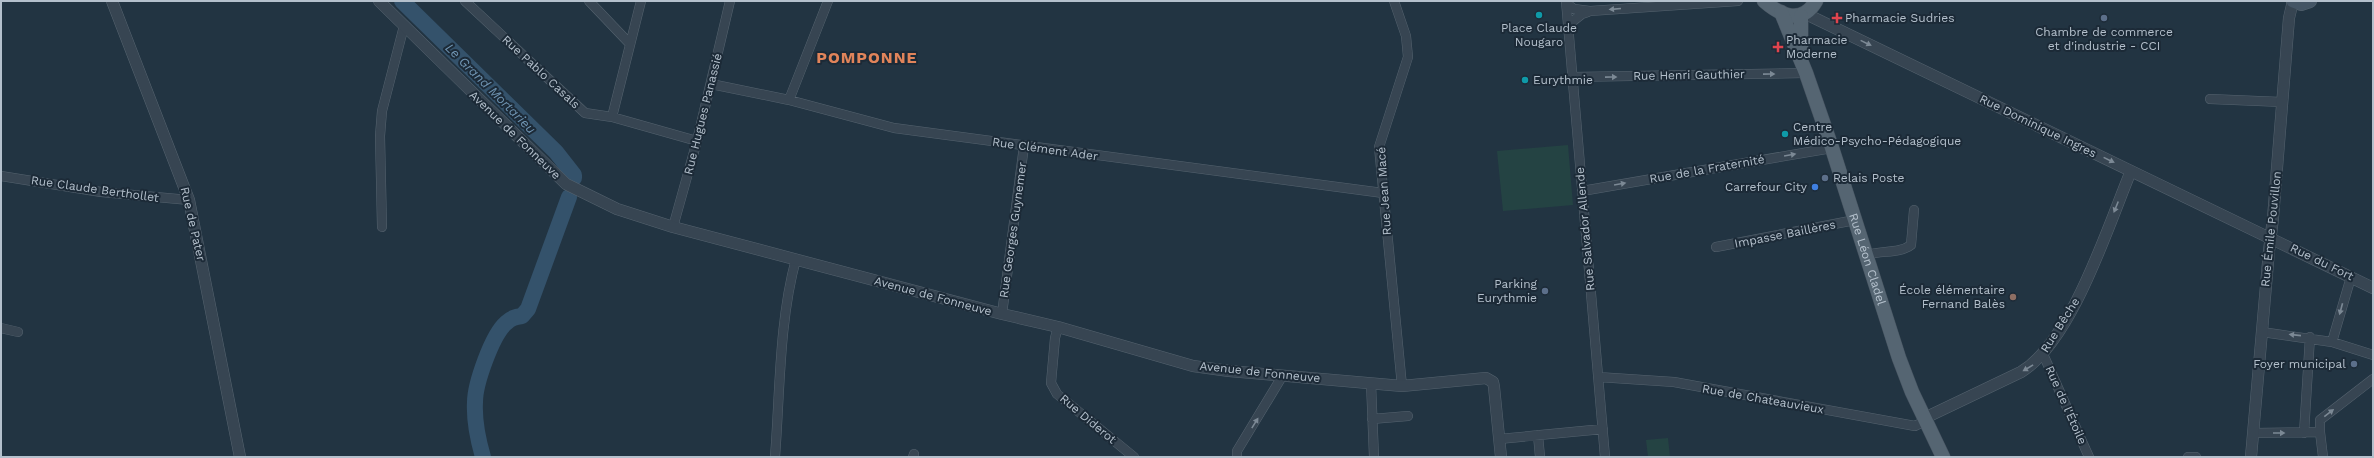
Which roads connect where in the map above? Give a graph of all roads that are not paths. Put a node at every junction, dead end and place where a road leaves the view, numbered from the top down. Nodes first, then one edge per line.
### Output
1 (112, 1) edge
2 (379, 1) edge
3 (466, 1) edge
4 (589, 1) edge
5 (641, 1) edge
6 (730, 1) edge
7 (828, 1) edge
8 (1394, 1) edge
9 (1738, 1) edge
10 (1764, 1) edge
11 (1816, 1) edge
12 (2293, 1) edge
13 (2310, 1) edge
14 (1566, 2) edge
15 (1590, 11) junction
16 (1781, 12) junction
17 (1803, 15) junction
18 (1568, 25) junction
19 (404, 26) junction
20 (630, 44) junction
21 (1801, 59) junction
22 (1806, 73) junction
23 (1572, 78) junction
24 (711, 84) junction
25 (2210, 99) dead end
26 (790, 100) junction
27 (2282, 102) junction
28 (612, 117) junction
29 (698, 141) junction
30 (1024, 146) junction
31 (1832, 148) junction
32 (2131, 171) junction
33 (1, 176) edge
34 (1582, 191) junction
35 (1383, 193) junction
36 (190, 200) junction
37 (1914, 210) dead end
38 (1855, 220) junction
39 (382, 227) dead end
40 (673, 227) junction
41 (2271, 237) junction
42 (1716, 247) dead end
43 (1867, 255) junction
44 (796, 259) junction
45 (2351, 277) junction
46 (2373, 288) edge
47 (1002, 314) junction
48 (1058, 327) junction
49 (1, 328) edge
50 (18, 332) dead end
51 (2262, 332) junction
52 (2310, 337) junction
53 (2332, 342) junction
54 (2043, 354) junction
55 (2373, 355) edge
56 (1283, 375) junction
57 (1598, 377) junction
58 (2373, 379) edge
59 (1371, 383) junction
60 (1402, 386) junction
61 (1408, 416) dead end
62 (1372, 419) junction
63 (1925, 420) junction
64 (1603, 429) junction
65 (2320, 432) junction
66 (2253, 433) junction
67 (2304, 433) junction
68 (1538, 435) junction
69 (1499, 439) junction
70 (240, 457) edge
71 (775, 457) edge
72 (1134, 457) edge
73 (1237, 457) edge
74 (1374, 457) edge
75 (1501, 457) edge
76 (1540, 457) edge
77 (1605, 457) edge
78 (1943, 457) edge
79 (2089, 457) edge
80 (2188, 457) edge
81 (2196, 457) edge
82 (2251, 457) edge
83 (2323, 457) edge

1 - 36 street, Rue de Pater
2 - 19 street, Avenue de Fonneuve
3 - 28 street, Rue Pablo Casals
4 - 20 street
5 - 20 street
6 - 24 street, Rue Hugues Panassié
7 - 26 street
8 - 35 street, Rue Jean Macé
9 -> 15 street
10 - 16 main road
11 - 17 main road
12 - 13 main road
12 - 27 street, Rue Émile Pouvillon
14 - 15 street
14 - 18 street, Rue Salvador Allende
15 - 18 street
16 - 17 main road
16 - 21 main road, Rue Léon Cladel
17 - 21 main road, Rue Léon Cladel
17 -> 32 street, Rue Dominique Ingres
18 - 23 street, Rue Salvador Allende
19 - 39 street
19 - 40 street, Avenue de Fonneuve
20 - 28 street
21 - 22 main road, Rue Léon Cladel
23 -> 22 street, Rue Henri Gauthier
22 - 31 main road, Rue Léon Cladel
23 - 34 street, Rue Salvador Allende
24 - 26 street, Rue Clément Ader
24 - 29 street, Rue Hugues Panassié
25 - 27 street
26 - 30 street, Rue Clément Ader
27 - 41 street, Rue Émile Pouvillon
28 - 29 street, Rue Pablo Casals
29 - 40 street, Rue Hugues Panassié
30 - 35 street, Rue Clément Ader
30 - 47 street, Rue Georges Guynemer
34 -> 31 street, Rue de la Fraternité
31 - 38 main road, Rue Léon Cladel
32 - 41 street, Rue Dominique Ingres
32 -> 54 street, Rue Bêche
33 - 36 street, Rue Claude Berthollet
34 - 57 street, Rue Salvador Allende
35 - 60 street, Rue Jean Macé
36 - 70 street, Rue de Pater
37 - 43 street
38 - 42 street, Impasse Baillères
38 - 43 main road, Rue Léon Cladel
40 - 44 street, Avenue de Fonneuve
41 - 45 street, Rue du Fort
41 - 51 street, Rue Émile Pouvillon
43 - 63 main road, Rue Léon Cladel
44 - 47 street, Avenue de Fonneuve
44 - 71 street
45 - 46 street, Rue du Fort
45 -> 53 street
47 - 48 street, Avenue de Fonneuve
48 - 56 street, Avenue de Fonneuve
48 - 72 street, Rue Diderot
49 - 50 street
52 -> 51 street
51 - 66 street, Rue Émile Pouvillon
52 - 53 street
52 - 67 street
53 - 55 street
54 -> 63 street, Rue Bêche
54 - 79 street, Rue de l'Étoile
56 - 59 street, Avenue de Fonneuve
73 -> 56 street
57 - 63 street, Rue de Chateauvieux
57 - 64 street, Rue Salvador Allende
65 -> 58 street
59 - 60 street, Avenue de Fonneuve
59 - 62 street
60 - 69 street, Avenue de Fonneuve
61 - 62 street
62 - 74 street
63 - 78 main road, Rue Léon Cladel
64 - 68 street
64 - 77 street, Rue Salvador Allende
65 - 67 street
65 - 83 street
66 -> 67 street
66 - 82 street, Rue Émile Pouvillon
68 - 69 street
68 - 76 street
69 - 75 street, Avenue de Fonneuve
80 - 81 street

